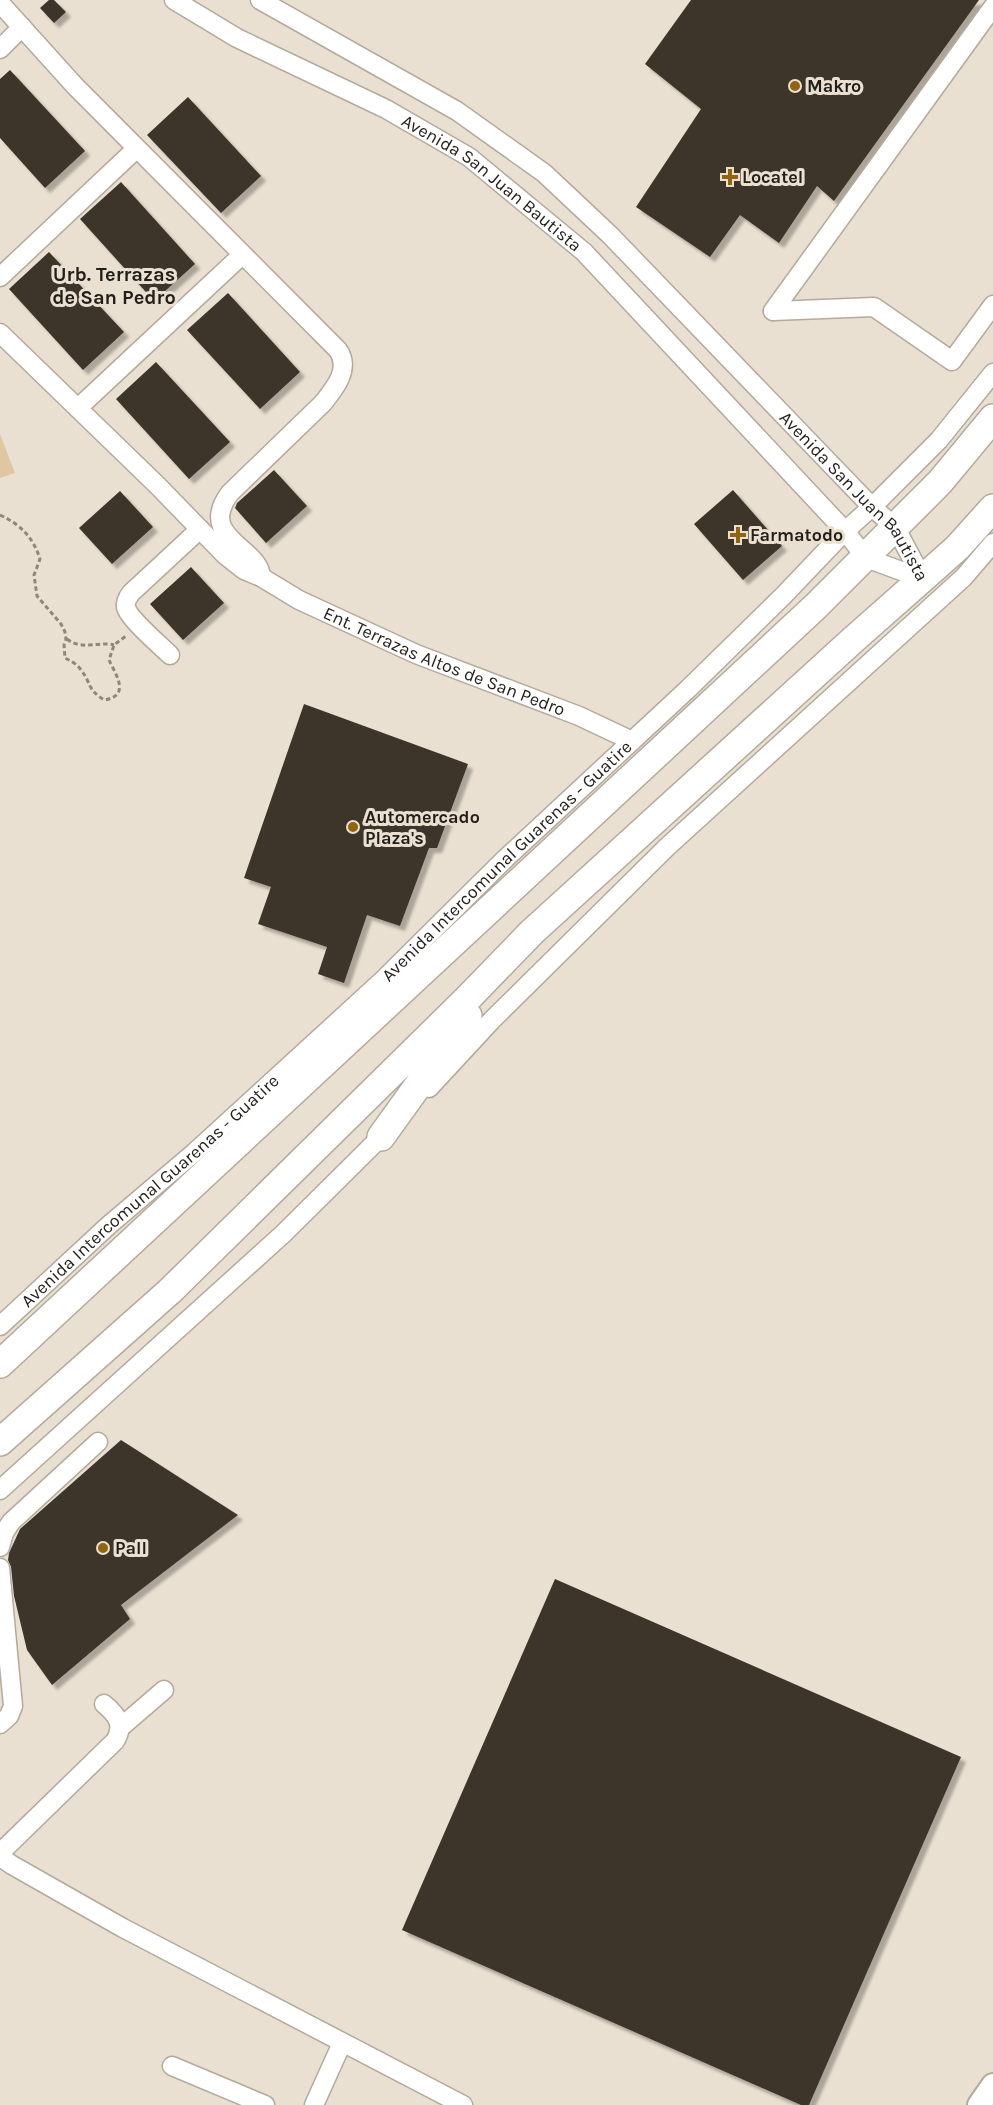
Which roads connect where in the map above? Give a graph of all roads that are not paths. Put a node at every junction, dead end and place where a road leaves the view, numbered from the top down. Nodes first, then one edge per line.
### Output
1 (174, 0) edge
2 (260, 0) edge
3 (0, 3) edge
4 (993, 7) edge
5 (22, 27) junction
6 (0, 49) edge
7 (136, 149) junction
8 (242, 255) junction
9 (0, 277) edge
10 (993, 305) edge
11 (0, 333) edge
12 (993, 373) edge
13 (78, 408) junction
14 (993, 418) edge
15 (872, 507) junction
16 (993, 508) edge
17 (993, 519) edge
18 (895, 527) junction
19 (200, 529) junction
20 (845, 531) junction
21 (993, 543) edge
22 (957, 548) junction
23 (866, 558) junction
24 (261, 577) junction
25 (923, 579) junction
26 (170, 655) dead end
27 (632, 741) junction
28 (532, 932) junction
29 (381, 1137) junction
30 (0, 1326) edge
31 (0, 1364) edge
32 (0, 1442) edge
33 (98, 1442) dead end
34 (0, 1490) edge
35 (0, 1547) edge
36 (0, 1568) edge
37 (164, 1690) dead end
38 (104, 1704) dead end
39 (0, 1724) edge
40 (121, 1728) junction
41 (0, 1855) edge
42 (342, 2043) junction
43 (172, 2066) dead end
44 (993, 2085) edge
45 (265, 2105) edge
46 (314, 2105) edge
47 (464, 2105) edge
48 (979, 2105) edge

1 - 20 street, Avenida San Juan Bautista
2 - 15 street, Avenida San Juan Bautista
3 - 5 street
4 - 10 street
5 - 6 street
5 - 7 street
7 - 8 street
7 - 9 street
8 - 13 street
8 - 24 street
11 - 13 street, Ent. Terrazas Altos de San Pedro
12 - 15 street, Avenida Intercomunal Guarenas - Guatire
13 - 19 street, Ent. Terrazas Altos de San Pedro
14 - 18 highway, Avenida Intercomunal Guarenas - Guatire
15 - 18 street, Avenida San Juan Bautista
15 - 20 street, Avenida Intercomunal Guarenas - Guatire
16 - 22 highway
17 - 22 highway
18 - 23 highway, Avenida Intercomunal Guarenas - Guatire
18 - 25 street, Avenida San Juan Bautista
19 - 24 street, Ent. Terrazas Altos de San Pedro
19 - 26 street
20 - 23 street, Avenida San Juan Bautista
20 - 27 street, Avenida Intercomunal Guarenas - Guatire
21 - 29 street
22 - 25 highway
23 - 25 street, Avenida San Juan Bautista
23 - 31 highway, Avenida Intercomunal Guarenas - Guatire
24 - 27 street, Ent. Terrazas Altos de San Pedro
25 - 28 highway
27 - 30 street, Avenida Intercomunal Guarenas - Guatire
28 - 29 highway
28 - 32 highway
29 - 34 street
33 - 35 street
36 - 39 street
37 - 40 street
38 - 40 street
40 - 41 street
41 - 42 street
42 - 46 street
42 - 47 street
43 - 45 street
44 - 48 main road

